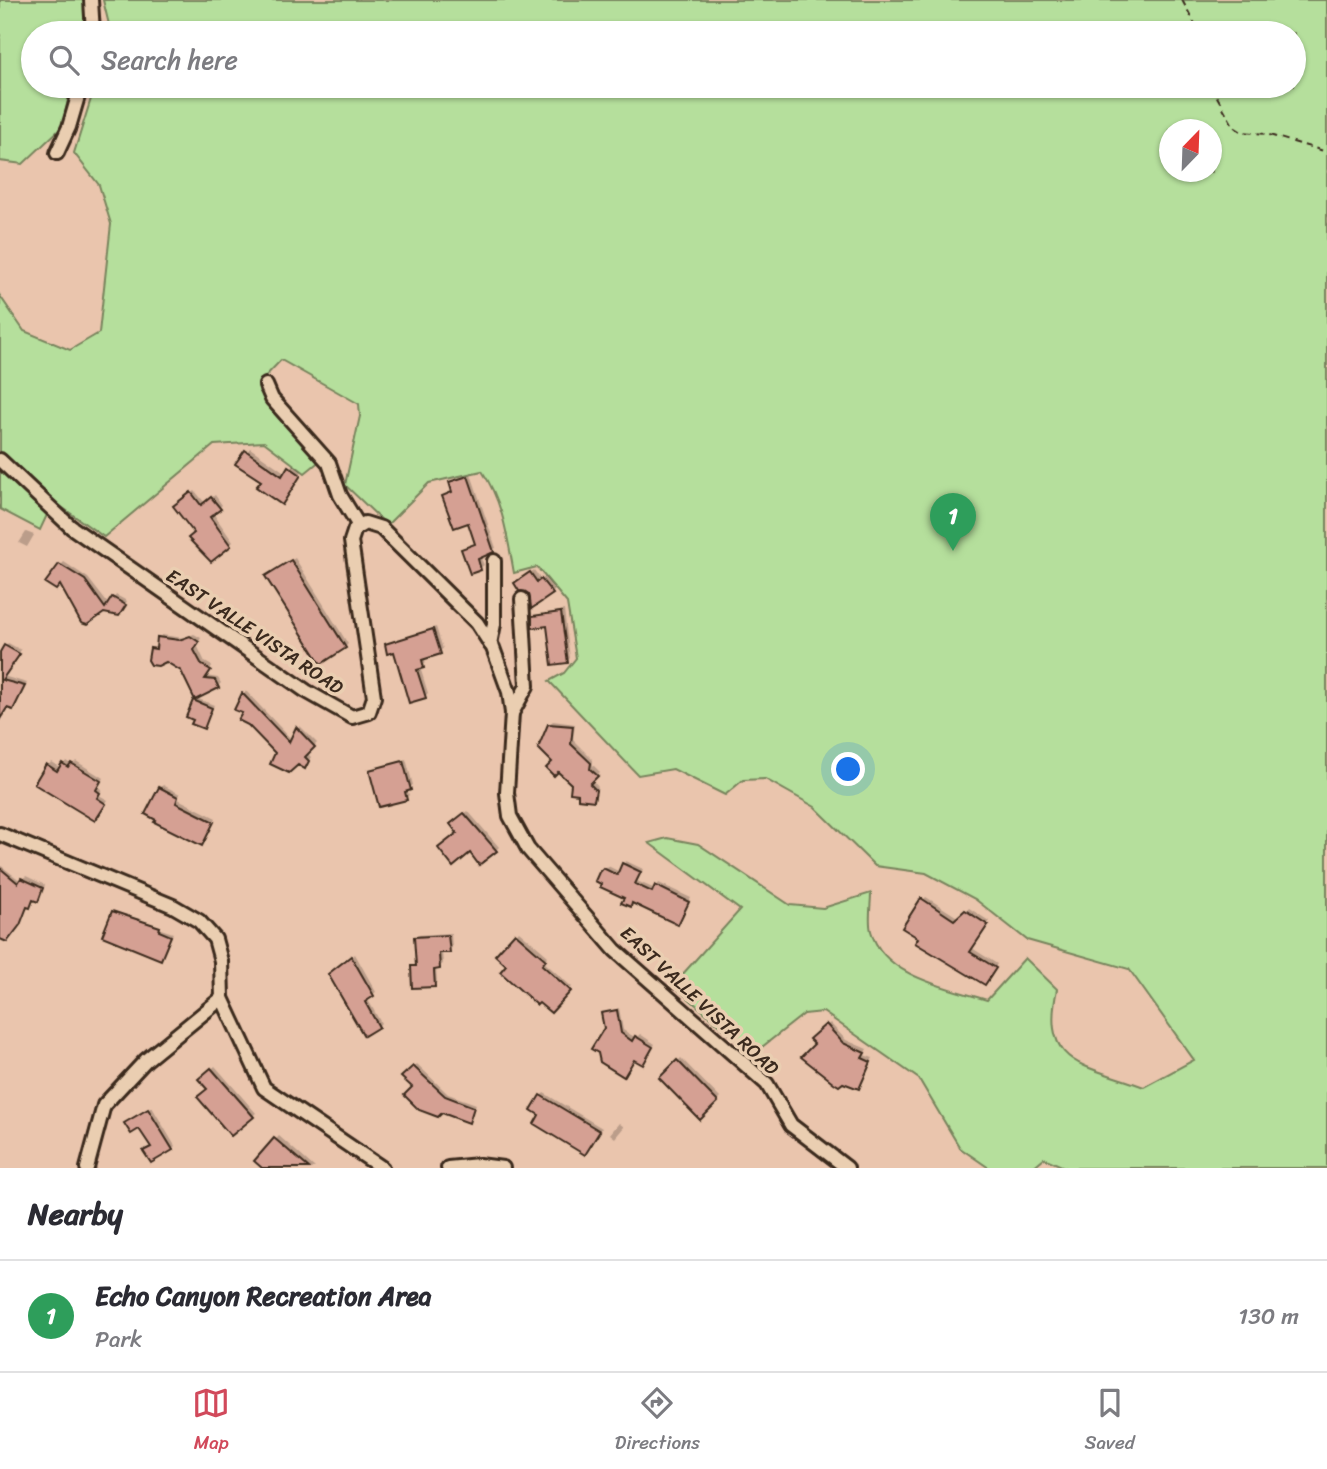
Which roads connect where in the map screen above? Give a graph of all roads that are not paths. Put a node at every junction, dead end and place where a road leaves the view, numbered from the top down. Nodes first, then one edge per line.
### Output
1 (91, 0) edge
2 (95, 21) edge
3 (77, 98) edge
4 (57, 153) dead end
5 (266, 385) dead end
6 (0, 460) edge
7 (359, 526) junction
8 (494, 561) dead end
9 (522, 599) dead end
10 (490, 644) junction
11 (512, 713) junction
12 (0, 834) edge
13 (222, 998) junction
14 (87, 1168) edge
15 (382, 1168) edge
16 (447, 1168) edge
17 (503, 1168) edge
18 (847, 1168) edge

1 - 2 street
3 - 4 street
5 - 7 street
6 - 7 street, EAST VALLE VISTA ROAD
7 - 10 street, EAST VALLE VISTA ROAD
8 - 10 street
9 - 11 street
10 - 11 street, EAST VALLE VISTA ROAD
11 - 18 street, EAST VALLE VISTA ROAD
12 - 13 street
13 - 14 street
13 - 15 street
16 - 17 street

